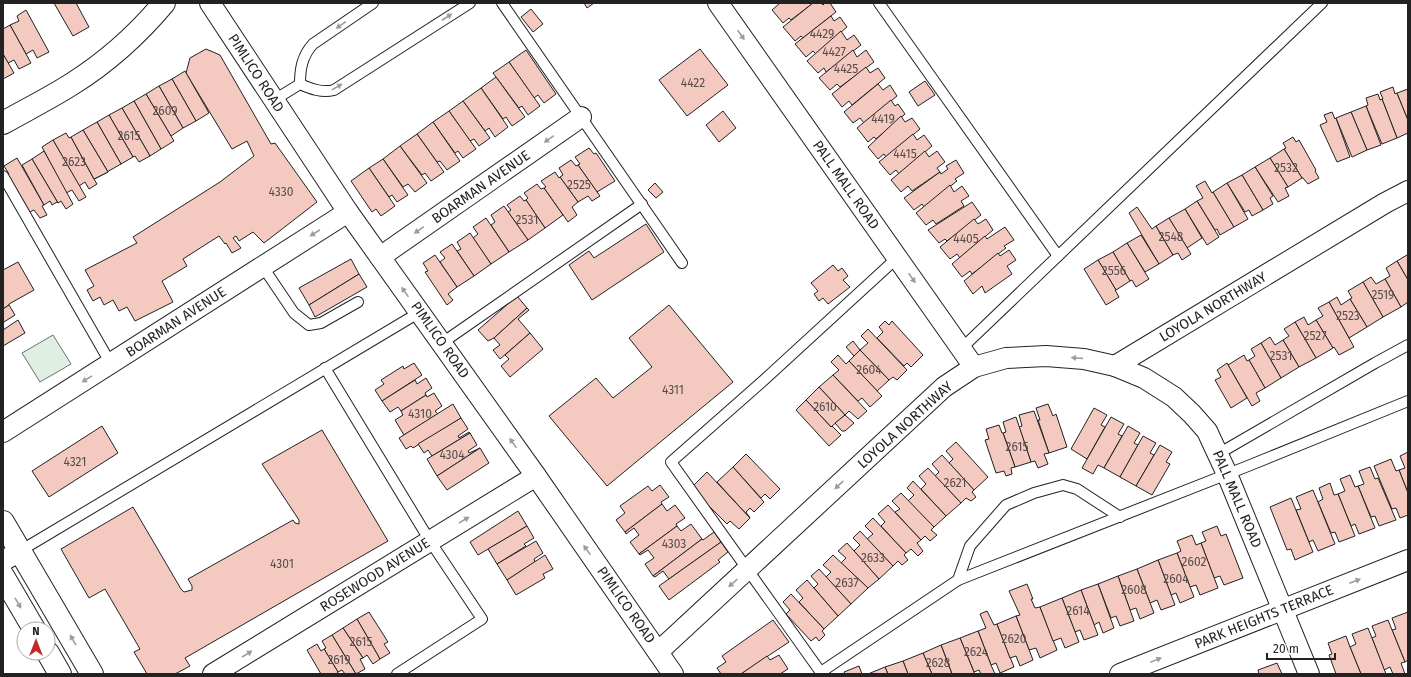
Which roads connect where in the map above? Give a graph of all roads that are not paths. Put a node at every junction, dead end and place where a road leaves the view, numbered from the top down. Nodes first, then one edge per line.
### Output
1 (164, 3) edge
2 (210, 3) edge
3 (373, 3) edge
4 (502, 3) edge
5 (718, 3) edge
6 (879, 3) edge
7 (1322, 3) edge
8 (463, 5) edge
9 (300, 84) junction
10 (274, 100) junction
11 (581, 117) junction
12 (3, 123) edge
13 (3, 176) edge
14 (1408, 191) edge
15 (642, 204) junction
16 (348, 212) junction
17 (1058, 256) junction
18 (380, 257) junction
19 (898, 257) junction
20 (682, 263) dead end
21 (263, 267) junction
22 (358, 302) dead end
23 (420, 312) junction
24 (442, 343) junction
25 (1408, 345) edge
26 (962, 348) junction
27 (111, 364) junction
28 (1115, 366) junction
29 (974, 367) junction
30 (325, 368) junction
31 (1408, 401) edge
32 (3, 432) edge
33 (1218, 454) junction
34 (1227, 474) junction
35 (536, 476) junction
36 (1120, 517) junction
37 (3, 522) edge
38 (430, 541) junction
39 (12, 556) edge
40 (1408, 560) edge
41 (749, 569) junction
42 (3, 576) edge
43 (958, 580) junction
44 (1283, 609) junction
45 (29, 621) edge
46 (658, 652) junction
47 (53, 661) edge
48 (224, 671) edge
49 (822, 673) edge
50 (60, 674) edge
51 (92, 674) edge
52 (397, 674) edge
53 (673, 674) edge
54 (1120, 674) edge
55 (1309, 674) edge

1 - 12 main road
2 - 10 street, PIMLICO ROAD
3 -> 9 lane
4 - 11 lane
5 -> 19 street, PALL MALL ROAD
6 - 17 lane
7 - 17 lane
9 -> 8 lane
9 - 10 lane
10 - 16 street, PIMLICO ROAD
11 - 15 lane
11 -> 18 street, BOARMAN AVENUE
13 - 27 lane
14 - 28 street, LOYOLA NORTHWAY
15 - 20 lane
15 - 24 lane
16 - 18 street, PIMLICO ROAD
16 -> 21 street, BOARMAN AVENUE
17 - 26 lane
23 -> 18 street, PIMLICO ROAD
19 -> 26 street, PALL MALL ROAD
19 - 41 lane
21 - 22 lane
21 - 27 street, BOARMAN AVENUE
23 - 24 street, PIMLICO ROAD
23 - 30 lane
35 -> 24 street, PIMLICO ROAD
25 - 33 lane
26 - 29 street, PALL MALL ROAD
27 -> 32 street, BOARMAN AVENUE
28 -> 29 street, LOYOLA NORTHWAY
28 - 33 street, PALL MALL ROAD
29 -> 41 street, LOYOLA NORTHWAY
30 - 38 lane
30 - 39 lane
31 - 34 lane
33 - 34 street, PALL MALL ROAD
34 - 36 lane
34 - 44 street, PALL MALL ROAD
38 -> 35 street, ROSEWOOD AVENUE
46 -> 35 street, PIMLICO ROAD
36 - 43 lane
36 - 43 lane
37 - 39 main road
48 -> 38 street, ROSEWOOD AVENUE
38 - 52 lane
51 -> 39 main road
44 -> 40 street, PARK HEIGHTS TERRACE
41 -> 46 street, LOYOLA NORTHWAY
41 - 49 lane
42 -> 45 main road
43 - 49 lane
54 -> 44 street, PARK HEIGHTS TERRACE
44 - 55 street, PALL MALL ROAD
46 - 53 street, PIMLICO ROAD
47 - 50 main road

